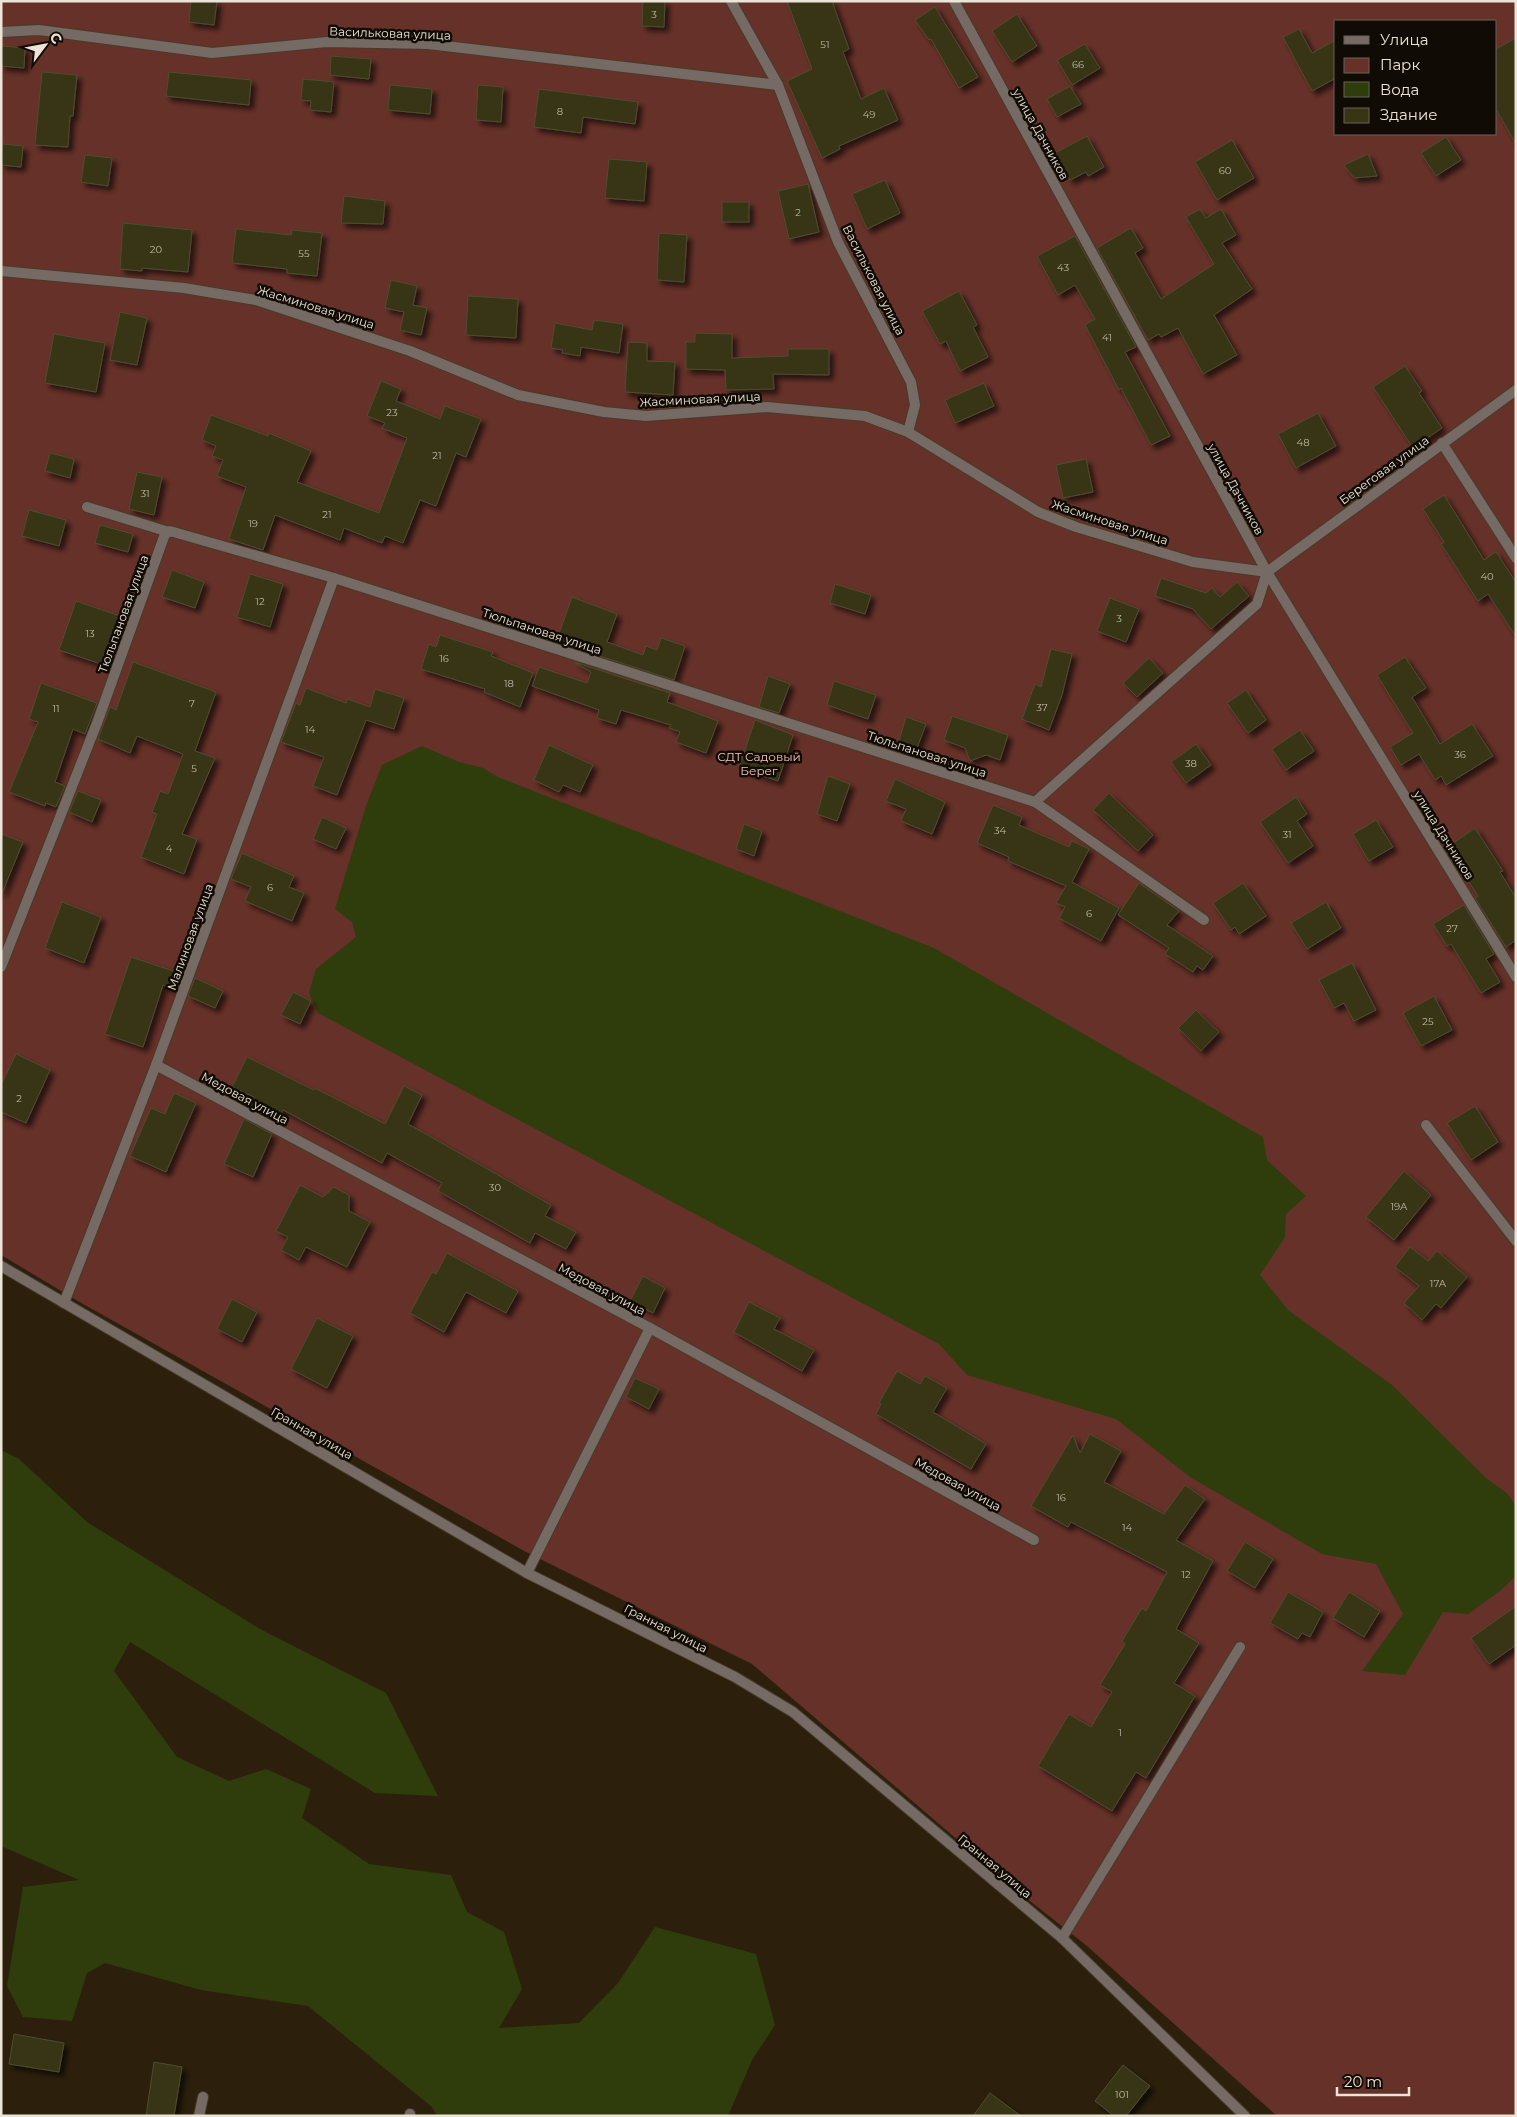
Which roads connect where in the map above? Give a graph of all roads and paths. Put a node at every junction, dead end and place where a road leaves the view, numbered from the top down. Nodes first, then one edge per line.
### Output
1 (731, 1) edge
2 (954, 1) edge
3 (1, 32) edge
4 (778, 85) junction
5 (1, 271) edge
6 (1516, 390) edge
7 (908, 432) junction
8 (1442, 443) junction
9 (87, 507) dead end
10 (169, 532) junction
11 (1516, 558) edge
12 (1267, 572) junction
13 (334, 578) junction
14 (1036, 802) junction
15 (1204, 920) dead end
16 (1, 967) edge
17 (1516, 977) edge
18 (156, 1065) junction
19 (1426, 1125) dead end
20 (1516, 1241) edge
21 (1, 1266) edge
22 (64, 1303) junction
23 (650, 1328) junction
24 (1034, 1540) dead end
25 (528, 1573) junction
26 (1240, 1647) dead end
27 (1062, 1938) junction
28 (203, 2097) dead end
29 (199, 2116) edge
30 (1245, 2116) edge

1 - 4 street, Васильковая улица
2 - 12 street, улица Дачников
3 - 4 street, Васильковая улица
4 - 7 street, Васильковая улица
5 - 7 street, Жасминовая улица
6 - 8 street, Береговая улица
7 - 12 street, Жасминовая улица
8 - 11 street
8 - 12 street, Береговая улица
9 - 10 street
10 - 13 street, Тюльпановая улица
10 - 16 street, Тюльпановая улица
12 - 14 street
12 - 17 street, улица Дачников
13 - 14 street, Тюльпановая улица
13 - 18 street, Малиновая улица
14 - 15 street, Тюльпановая улица
18 - 22 street, Малиновая улица
18 - 23 street, Медовая улица
19 - 20 street
21 - 22 street, Гранная улица
22 - 25 street, Гранная улица
23 - 24 street, Медовая улица
23 - 25 street
25 - 27 street, Гранная улица
26 - 27 street
27 - 30 street, Гранная улица
28 - 29 street

